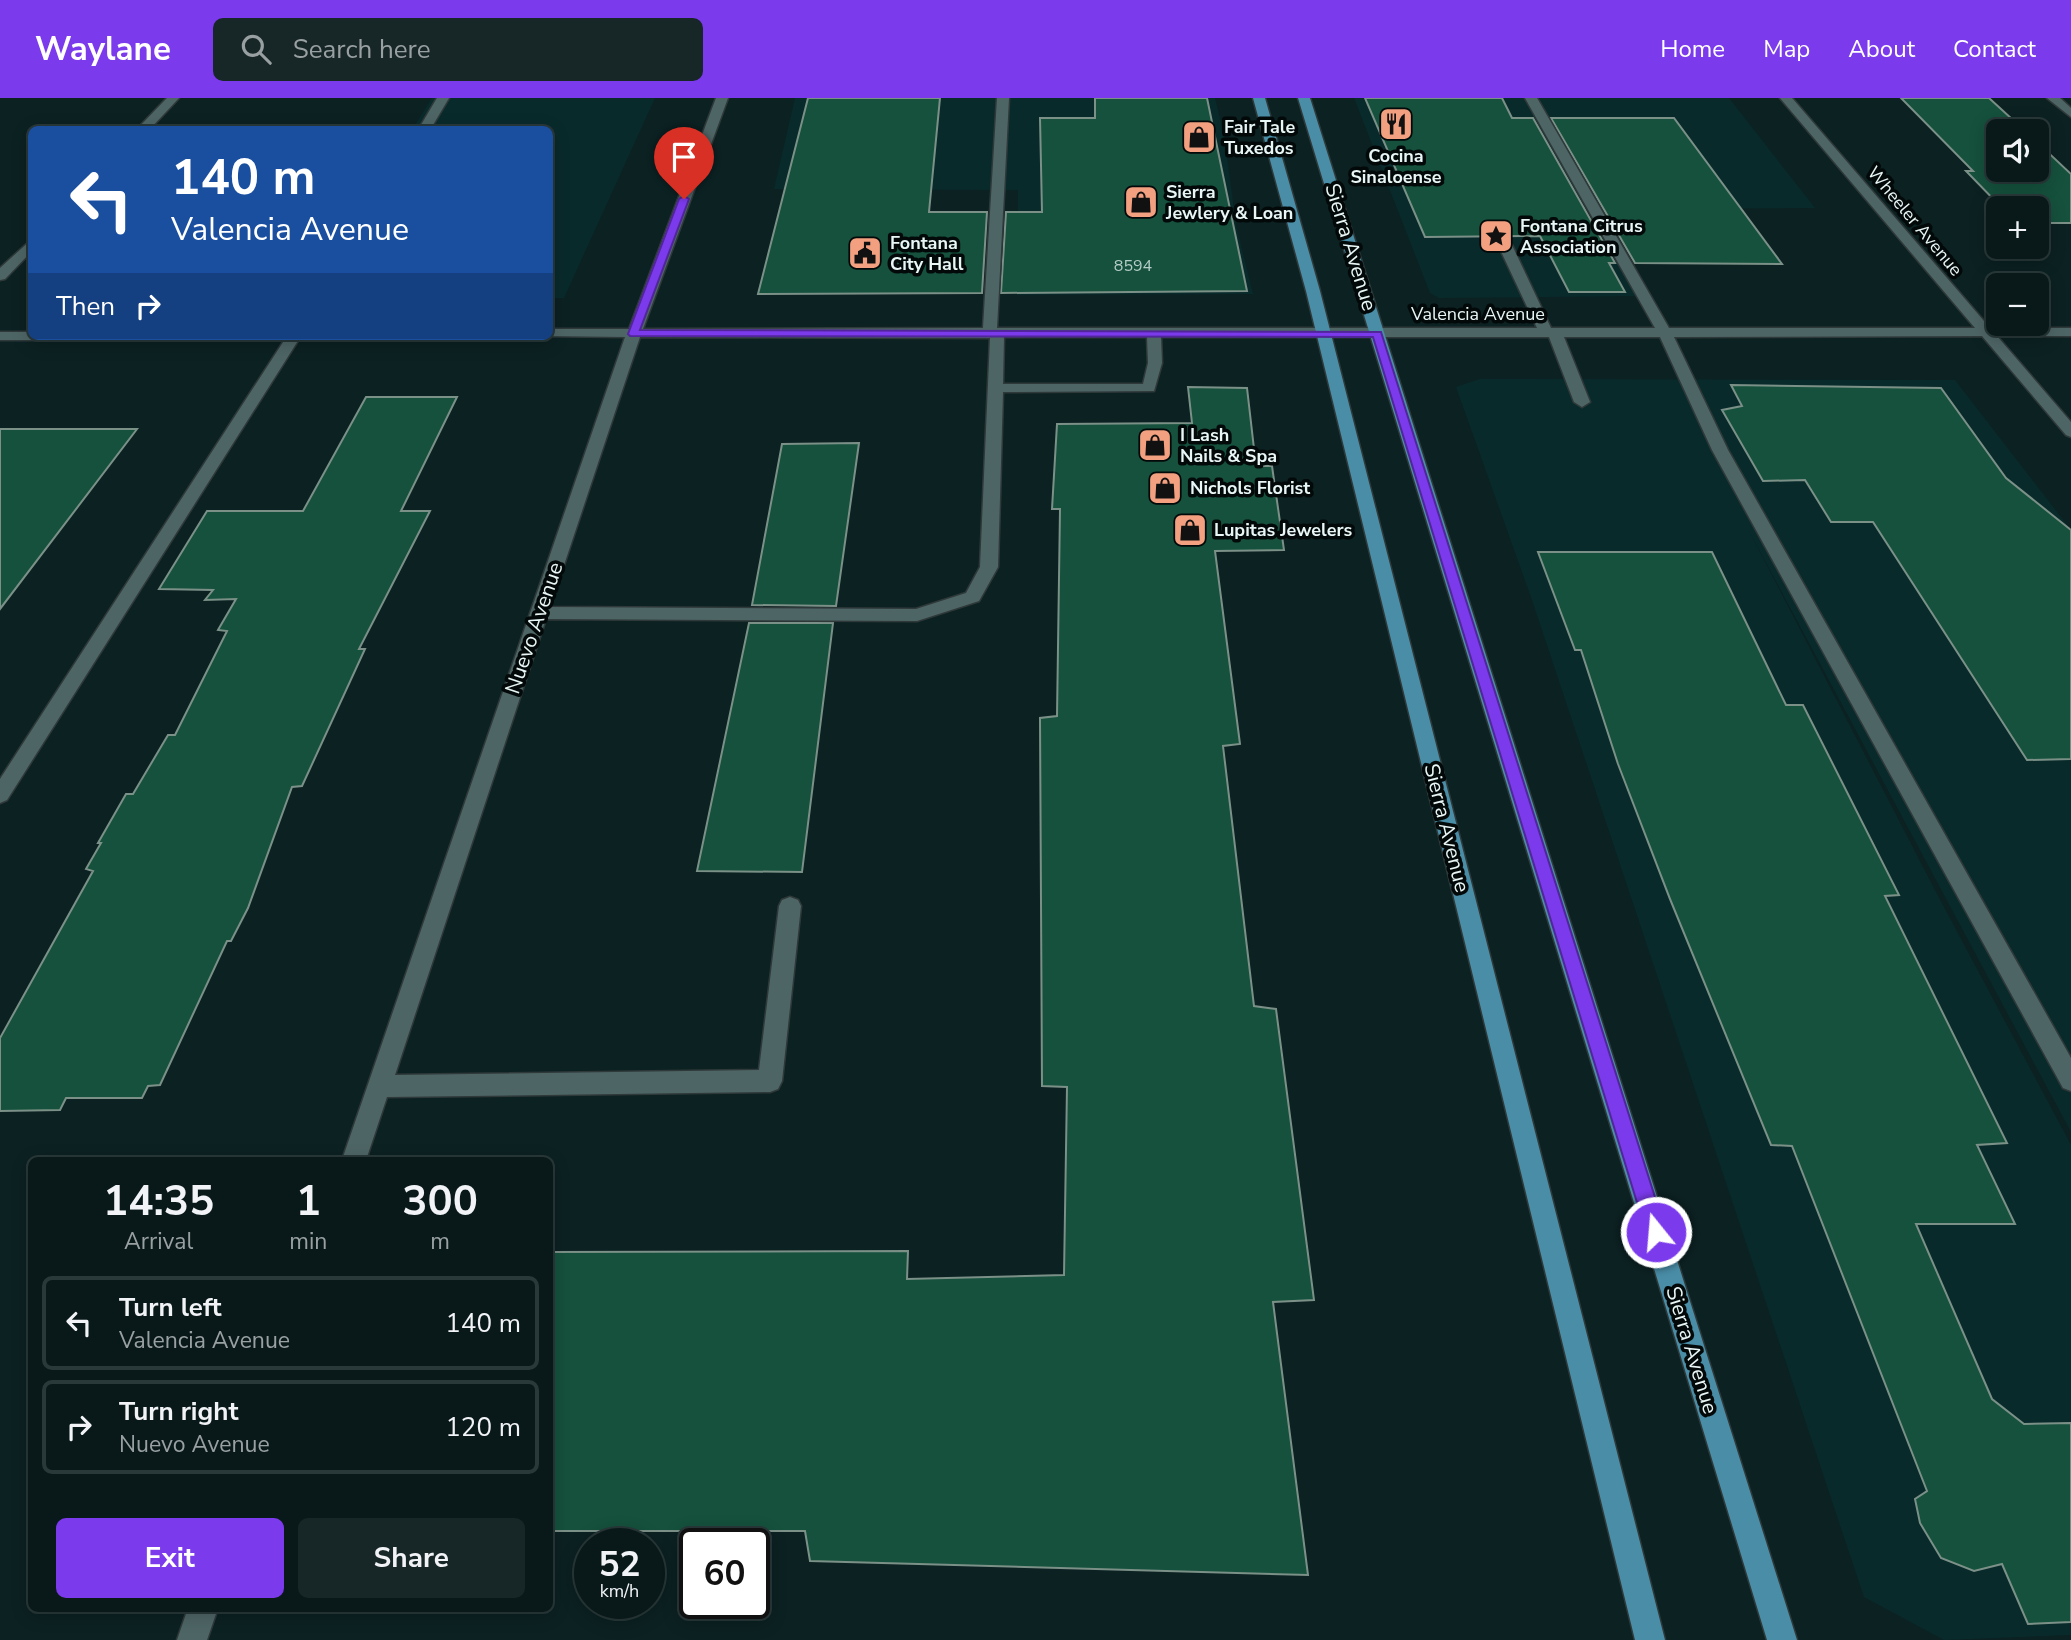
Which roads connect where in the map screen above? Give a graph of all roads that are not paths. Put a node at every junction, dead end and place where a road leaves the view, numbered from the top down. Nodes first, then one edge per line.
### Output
1 (173, 98) edge
2 (443, 98) edge
3 (722, 98) edge
4 (1003, 98) edge
5 (1259, 98) edge
6 (1304, 98) edge
7 (1531, 98) edge
8 (1786, 98) edge
9 (2053, 98) edge
10 (2071, 114) edge
11 (146, 126) edge
12 (426, 126) edge
13 (1505, 245) dead end
14 (28, 247) edge
15 (0, 276) edge
16 (1984, 332) junction
17 (2071, 332) edge
18 (1665, 333) junction
19 (553, 334) edge
20 (634, 334) junction
21 (994, 334) junction
22 (1154, 334) junction
23 (1323, 334) junction
24 (1378, 334) junction
25 (1550, 334) junction
26 (0, 336) edge
27 (28, 336) edge
28 (291, 340) edge
29 (996, 388) junction
30 (1583, 402) dead end
31 (2071, 432) edge
32 (539, 613) junction
33 (0, 795) edge
34 (790, 906) dead end
35 (2071, 1080) edge
36 (379, 1086) junction
37 (355, 1157) edge
38 (202, 1612) edge
39 (192, 1640) edge
40 (1650, 1640) edge
41 (1782, 1640) edge

1 - 11 street
2 - 12 street
3 - 20 street, Nuevo Avenue
4 - 21 street
5 - 23 main road, Sierra Avenue
6 - 24 main road, Sierra Avenue
7 - 18 street
8 - 16 street, Wheeler Avenue
9 - 10 street
13 - 25 street
14 - 15 street
16 - 17 street, Valencia Avenue
16 - 18 street, Valencia Avenue
16 - 31 street, Wheeler Avenue
18 - 25 street, Valencia Avenue
18 - 35 street
19 - 20 street, Valencia Avenue
20 - 21 street, Valencia Avenue
20 - 32 street, Nuevo Avenue
21 - 22 street, Valencia Avenue
21 - 29 street
22 - 23 street, Valencia Avenue
22 - 29 street
23 - 24 street, Valencia Avenue
23 - 40 main road, Sierra Avenue
24 - 25 street, Valencia Avenue
24 - 41 main road, Sierra Avenue
25 - 30 street
26 - 27 street
28 - 33 street
29 - 32 street
32 - 36 street, Nuevo Avenue
34 - 36 street
36 - 37 street, Nuevo Avenue
38 - 39 street

